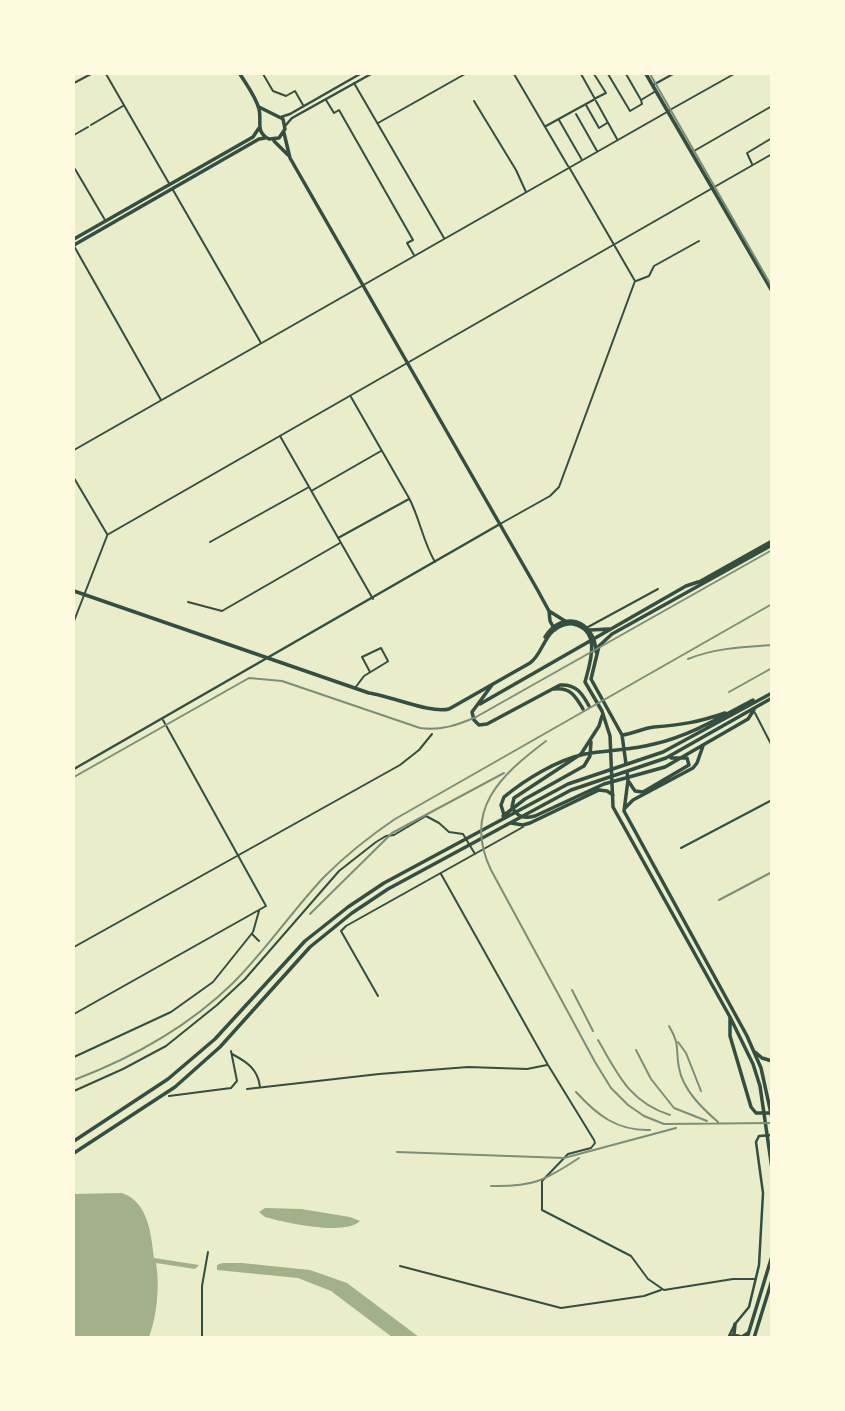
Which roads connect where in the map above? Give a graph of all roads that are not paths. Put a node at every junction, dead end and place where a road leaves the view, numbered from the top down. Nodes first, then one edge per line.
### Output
1 (91, 74) edge
2 (106, 74) edge
3 (240, 74) edge
4 (263, 74) edge
5 (360, 74) edge
6 (371, 74) edge
7 (465, 74) edge
8 (514, 74) edge
9 (581, 74) edge
10 (594, 74) edge
11 (608, 74) edge
12 (626, 74) edge
13 (646, 74) edge
14 (673, 74) edge
15 (734, 74) edge
16 (74, 83) edge
17 (354, 83) junction
18 (652, 85) junction
19 (656, 91) junction
20 (326, 99) junction
21 (596, 100) junction
22 (641, 100) junction
23 (474, 101) dead end
24 (585, 104) junction
25 (124, 105) junction
26 (303, 106) junction
27 (772, 106) edge
28 (259, 107) junction
29 (668, 112) junction
30 (270, 114) junction
31 (576, 114) dead end
32 (281, 117) junction
33 (558, 119) junction
34 (261, 120) junction
35 (608, 123) junction
36 (378, 124) junction
37 (285, 126) junction
38 (545, 127) junction
39 (259, 128) junction
40 (284, 133) junction
41 (74, 135) edge
42 (265, 138) junction
43 (772, 138) edge
44 (251, 140) junction
45 (272, 140) junction
46 (618, 140) junction
47 (597, 152) junction
48 (691, 152) junction
49 (772, 154) edge
50 (290, 158) junction
51 (582, 160) junction
52 (752, 165) junction
53 (569, 167) junction
54 (75, 170) edge
55 (171, 186) junction
56 (711, 187) junction
57 (526, 192) junction
58 (105, 221) junction
59 (74, 239) edge
60 (445, 239) junction
61 (699, 241) dead end
62 (612, 244) junction
63 (74, 245) edge
64 (415, 256) junction
65 (635, 281) junction
66 (363, 286) junction
67 (772, 291) edge
68 (261, 344) junction
69 (407, 364) junction
70 (350, 396) junction
71 (162, 400) junction
72 (280, 435) junction
73 (74, 450) edge
74 (382, 450) junction
75 (74, 478) edge
76 (309, 487) junction
77 (311, 491) junction
78 (410, 498) junction
79 (500, 524) junction
80 (107, 535) junction
81 (338, 538) junction
82 (210, 542) dead end
83 (341, 543) junction
84 (772, 543) edge
85 (435, 562) junction
86 (698, 582) junction
87 (658, 589) dead end
88 (74, 591) edge
89 (83, 594) junction
90 (373, 598) junction
91 (188, 602) dead end
92 (549, 611) junction
93 (74, 621) edge
94 (567, 621) junction
95 (554, 628) junction
96 (589, 629) junction
97 (596, 657) junction
98 (268, 659) junction
99 (370, 672) junction
100 (493, 683) junction
101 (354, 689) junction
102 (549, 690) junction
103 (771, 695) edge
104 (480, 704) junction
105 (589, 706) dead end
106 (755, 708) junction
107 (583, 709) dead end
108 (737, 709) junction
109 (603, 713) junction
110 (162, 719) junction
111 (432, 734) dead end
112 (622, 735) junction
113 (590, 737) junction
114 (707, 742) junction
115 (772, 746) edge
116 (666, 758) junction
117 (74, 769) edge
118 (628, 780) junction
119 (614, 797) junction
120 (772, 800) edge
121 (624, 810) junction
122 (530, 823) junction
123 (493, 824) junction
124 (681, 848) dead end
125 (475, 854) junction
126 (240, 855) junction
127 (441, 874) junction
128 (259, 910) junction
129 (251, 934) junction
130 (260, 940) dead end
131 (74, 947) edge
132 (378, 996) dead end
133 (74, 1014) edge
134 (730, 1017) junction
135 (728, 1029) junction
136 (737, 1030) junction
137 (753, 1050) junction
138 (74, 1057) edge
139 (770, 1060) edge
140 (548, 1065) junction
141 (761, 1068) junction
142 (260, 1087) junction
143 (247, 1089) dead end
144 (74, 1091) edge
145 (169, 1096) dead end
146 (772, 1112) edge
147 (772, 1118) edge
148 (772, 1135) edge
149 (74, 1141) edge
150 (74, 1153) edge
151 (771, 1167) edge
152 (208, 1252) dead end
153 (772, 1256) edge
154 (400, 1266) dead end
155 (757, 1279) junction
156 (772, 1280) edge
157 (662, 1289) junction
158 (735, 1324) junction
159 (749, 1331) junction
160 (736, 1336) edge
161 (729, 1337) edge
162 (202, 1338) edge
163 (747, 1338) edge
164 (754, 1338) edge

1 - 16 street
2 - 25 street
3 - 28 main road
4 - 26 street
5 - 26 main road
6 - 17 main road
7 - 36 street
8 - 38 street
9 - 21 street
10 - 21 street
11 - 22 street
12 - 22 street
13 - 18 main road
14 - 18 street
15 - 29 street
17 - 20 main road
17 - 36 street
18 - 19 main road
19 - 22 street
19 - 29 main road
20 - 37 main road
20 - 64 street
21 - 24 street
21 - 35 street
23 - 57 street
24 - 33 street
24 - 35 street
25 - 41 street
25 - 55 street
26 - 32 main road
27 - 48 street
28 - 30 main road
28 - 34 main road
29 - 46 street
29 - 48 main road
30 - 32 main road
30 - 34 main road
31 - 47 street
32 - 37 main road
33 - 38 street
33 - 51 street
34 - 39 main road
35 - 46 street
36 - 60 street
37 - 40 main road
38 - 53 street
39 - 42 main road
39 - 44 main road
40 - 45 main road
40 - 50 main road
42 - 44 main road
42 - 45 main road
43 - 52 street
44 - 55 main road
45 - 50 main road
46 - 47 street
47 - 51 street
48 - 56 main road
49 - 52 street
50 - 66 main road
51 - 53 street
52 - 56 street
53 - 57 street
53 - 62 street
54 - 58 street
55 - 58 main road
55 - 63 main road
55 - 68 street
56 - 62 street
56 - 67 main road
57 - 60 street
58 - 59 main road
60 - 64 street
61 - 65 street
62 - 65 street
62 - 69 street
63 - 71 street
64 - 66 street
65 - 79 street
66 - 68 street
66 - 69 main road
68 - 71 street
69 - 70 street
69 - 79 main road
70 - 72 street
70 - 74 street
71 - 73 street
72 - 76 street
72 - 80 street
74 - 77 street
74 - 78 street
75 - 80 street
76 - 77 street
76 - 82 street
77 - 81 street
78 - 81 street
78 - 85 street
79 - 85 main road
79 - 92 main road
80 - 89 street
81 - 83 street
83 - 90 street
83 - 91 street
84 - 86 main road
84 - 97 main road
85 - 90 main road
86 - 96 main road
86 - 104 main road
87 - 96 street
88 - 89 main road
89 - 93 street
89 - 98 main road
90 - 98 main road
92 - 94 main road
92 - 95 main road
94 - 95 main road
94 - 96 main road
95 - 100 main road
95 - 109 main road
96 - 97 main road
97 - 112 main road
98 - 101 main road
98 - 110 main road
99 - 99 street
99 - 101 street
100 - 101 main road
100 - 104 main road
102 - 104 main road
102 - 105 main road
102 - 107 main road
103 - 106 main road
103 - 108 main road
103 - 123 main road
106 - 114 main road
106 - 115 street
106 - 116 main road
108 - 112 main road
108 - 122 main road
109 - 113 main road
109 - 119 main road
110 - 117 main road
110 - 126 street
111 - 126 street
112 - 118 main road
113 - 114 main road
113 - 123 main road
114 - 121 main road
116 - 118 main road
116 - 150 main road
118 - 121 main road
119 - 122 main road
119 - 134 main road
120 - 124 street
121 - 137 main road
122 - 125 street
123 - 149 main road
125 - 127 street
125 - 144 street
126 - 128 street
126 - 131 street
127 - 132 street
127 - 140 street
128 - 129 street
128 - 133 street
129 - 130 street
129 - 138 street
134 - 135 main road
134 - 136 main road
135 - 136 main road
135 - 146 main road
136 - 151 main road
137 - 139 main road
137 - 141 main road
139 - 141 main road
140 - 142 street
140 - 157 street
141 - 147 main road
142 - 143 street
142 - 145 street
148 - 155 main road
152 - 162 street
153 - 159 main road
154 - 157 street
155 - 157 street
155 - 158 main road
156 - 164 main road
158 - 160 main road
158 - 161 main road
159 - 160 main road
159 - 163 main road
160 - 161 main road

